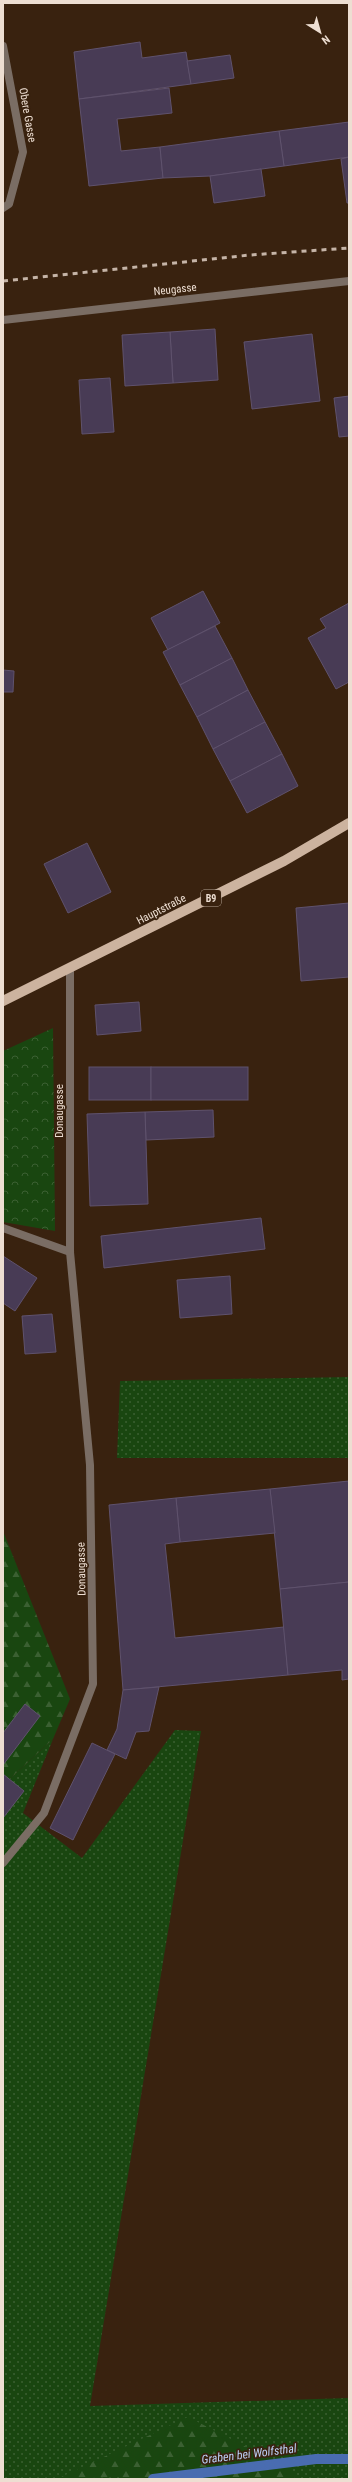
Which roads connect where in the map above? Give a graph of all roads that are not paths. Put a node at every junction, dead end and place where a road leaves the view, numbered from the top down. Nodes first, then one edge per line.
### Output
1 (3, 46) edge
2 (3, 208) edge
3 (349, 281) edge
4 (3, 320) edge
5 (349, 823) edge
6 (70, 969) junction
7 (3, 1001) edge
8 (3, 1228) edge
9 (70, 1252) junction
10 (3, 1864) edge

1 - 2 street, Obere Gasse
3 - 4 street, Neugasse
5 - 6 main road, Hauptstraße / B9
6 - 7 main road, Hauptstraße / B9
6 - 9 street, Donaugasse
8 - 9 street
9 - 10 street, Donaugasse

